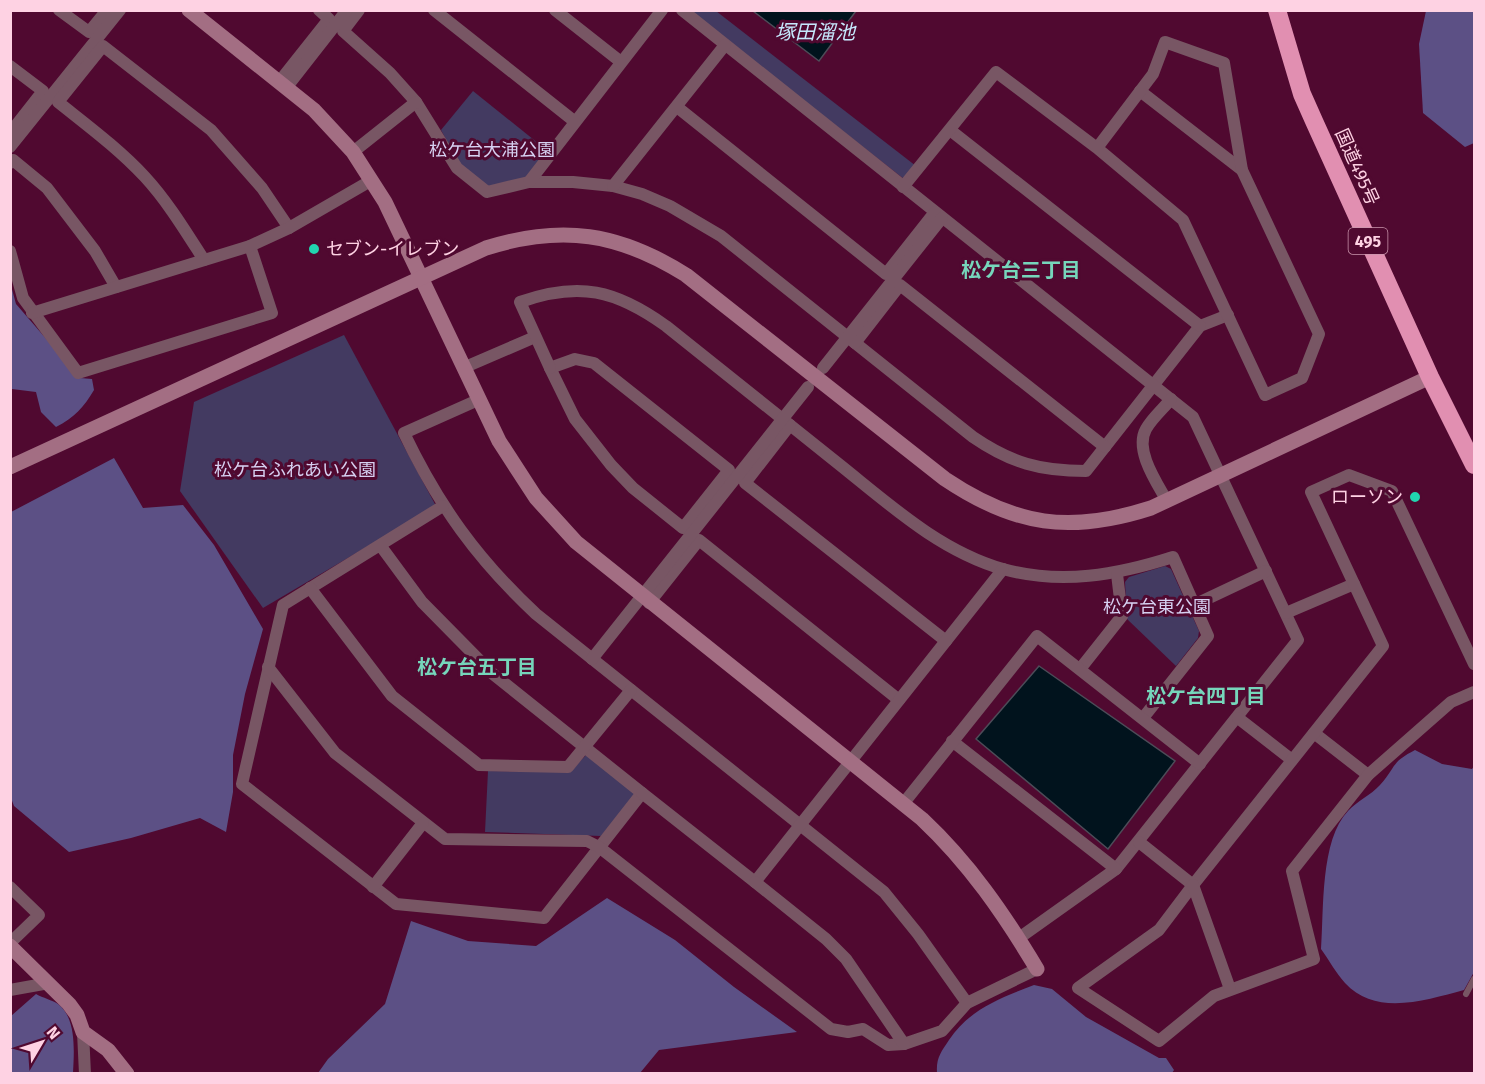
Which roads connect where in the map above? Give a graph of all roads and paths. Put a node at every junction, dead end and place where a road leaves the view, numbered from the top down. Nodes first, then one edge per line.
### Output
1 (59, 10) edge
2 (107, 10) edge
3 (120, 10) edge
4 (189, 10) edge
5 (318, 10) edge
6 (347, 10) edge
7 (359, 10) edge
8 (434, 10) edge
9 (555, 10) edge
10 (662, 10) edge
11 (682, 10) edge
12 (1277, 10) edge
13 (725, 45) junction
14 (621, 62) junction
15 (10, 66) edge
16 (283, 85) junction
17 (1140, 91) junction
18 (416, 102) junction
19 (677, 107) junction
20 (574, 121) junction
21 (950, 129) junction
22 (10, 133) edge
23 (10, 147) edge
24 (1097, 148) junction
25 (353, 152) junction
26 (10, 163) edge
27 (1242, 170) junction
28 (372, 180) junction
29 (529, 182) junction
30 (613, 186) junction
31 (903, 187) junction
32 (939, 215) junction
33 (289, 228) junction
34 (250, 246) junction
35 (10, 252) edge
36 (204, 260) junction
37 (422, 278) junction
38 (116, 286) junction
39 (32, 313) junction
40 (1228, 315) junction
41 (1200, 326) junction
42 (535, 337) junction
43 (851, 340) junction
44 (463, 368) junction
45 (550, 368) junction
46 (823, 368) dead end
47 (1430, 377) junction
48 (1154, 385) junction
49 (808, 387) dead end
50 (1171, 399) junction
51 (478, 400) junction
52 (786, 422) junction
53 (1105, 447) junction
54 (1474, 465) edge
55 (10, 467) edge
56 (1222, 475) junction
57 (1167, 501) junction
58 (443, 506) junction
59 (380, 545) junction
60 (1004, 569) junction
61 (1266, 571) junction
62 (1117, 574) junction
63 (1354, 584) junction
64 (310, 588) junction
65 (646, 600) junction
66 (1194, 605) junction
67 (1286, 613) junction
68 (946, 641) junction
69 (592, 659) junction
70 (1474, 664) edge
71 (268, 668) junction
72 (1080, 669) junction
73 (631, 690) junction
74 (1474, 692) edge
75 (899, 700) junction
76 (1143, 718) junction
77 (1238, 718) junction
78 (1314, 733) junction
79 (952, 741) junction
80 (585, 747) junction
81 (1292, 760) junction
82 (850, 762) junction
83 (1200, 764) junction
84 (1368, 775) junction
85 (642, 793) junction
86 (903, 804) junction
87 (423, 823) junction
88 (801, 824) junction
89 (1139, 842) junction
90 (599, 847) junction
91 (1116, 869) junction
92 (755, 882) junction
93 (1193, 885) junction
94 (10, 887) edge
95 (373, 887) junction
96 (1019, 938) junction
97 (10, 944) edge
98 (1037, 969) joint
99 (1474, 979) edge
100 (49, 983) junction
101 (1230, 989) junction
102 (10, 990) edge
103 (1466, 994) dead end
104 (967, 1003) junction
105 (83, 1032) junction
106 (904, 1044) junction
107 (85, 1074) edge
108 (127, 1074) edge

1 - 2 street
3 - 23 street
4 - 16 street
5 - 16 street
6 - 16 street
7 - 18 street
8 - 20 street
9 - 14 street
10 - 14 street
11 - 13 street
12 - 47 highway, 国道495号 / 495
13 - 19 street
13 - 31 street
14 - 20 street
15 - 22 street
16 - 25 street
17 - 24 street
17 - 27 street
17 - 27 street
18 - 25 street
18 - 29 street
19 - 30 street
19 - 32 street
20 - 29 street
21 - 24 street
21 - 31 street
21 - 41 street
24 - 40 street
25 - 28 street
26 - 38 street
27 - 40 street
28 - 33 street
28 - 37 street
29 - 30 street
30 - 43 street
31 - 32 street
32 - 43 street
32 - 48 street
33 - 34 street
33 - 36 street
34 - 36 street
34 - 39 street
35 - 39 street
36 - 38 street
37 - 44 street
37 - 55 street
37 - 57 street
38 - 39 street
40 - 41 street
41 - 48 street
42 - 44 street
42 - 45 street
42 - 52 street
43 - 46 street
43 - 53 street
43 - 53 street
44 - 51 street
45 - 45 street
47 - 54 highway, 国道495号 / 495
47 - 56 street
48 - 50 street
48 - 53 street
49 - 52 street
50 - 56 street
50 - 57 street
51 - 58 street
51 - 65 street
52 - 60 street
52 - 65 street
52 - 68 street
56 - 57 street
56 - 61 street
58 - 59 street
58 - 69 street
59 - 64 street
59 - 80 street
60 - 62 street
60 - 68 street
61 - 66 street
61 - 67 street
62 - 66 street
62 - 72 street
63 - 67 street
63 - 70 street
63 - 78 street
64 - 71 street
64 - 80 street
65 - 69 street
65 - 75 street
65 - 82 street
66 - 76 street
67 - 77 street
68 - 75 street
69 - 73 street
71 - 87 street
71 - 95 street
72 - 76 street
72 - 79 street
73 - 80 street
73 - 88 street
74 - 84 street
75 - 82 street
76 - 83 street
77 - 81 street
77 - 83 street
78 - 81 street
78 - 84 street
79 - 86 street
79 - 91 street
80 - 85 street
81 - 93 street
82 - 86 street
82 - 88 street
83 - 89 street
84 - 101 street
85 - 90 street
85 - 92 street
86 - 96 street
87 - 90 street
87 - 95 street
88 - 92 street
88 - 104 street
89 - 91 street
89 - 93 street
90 - 95 street
90 - 106 street
91 - 96 street
92 - 106 street
93 - 101 street
93 - 101 street
94 - 97 street
96 - 98 street
97 - 100 street
98 - 104 street
99 - 103 lane
100 - 102 street
100 - 105 street
104 - 106 street
105 - 107 street
105 - 108 street

